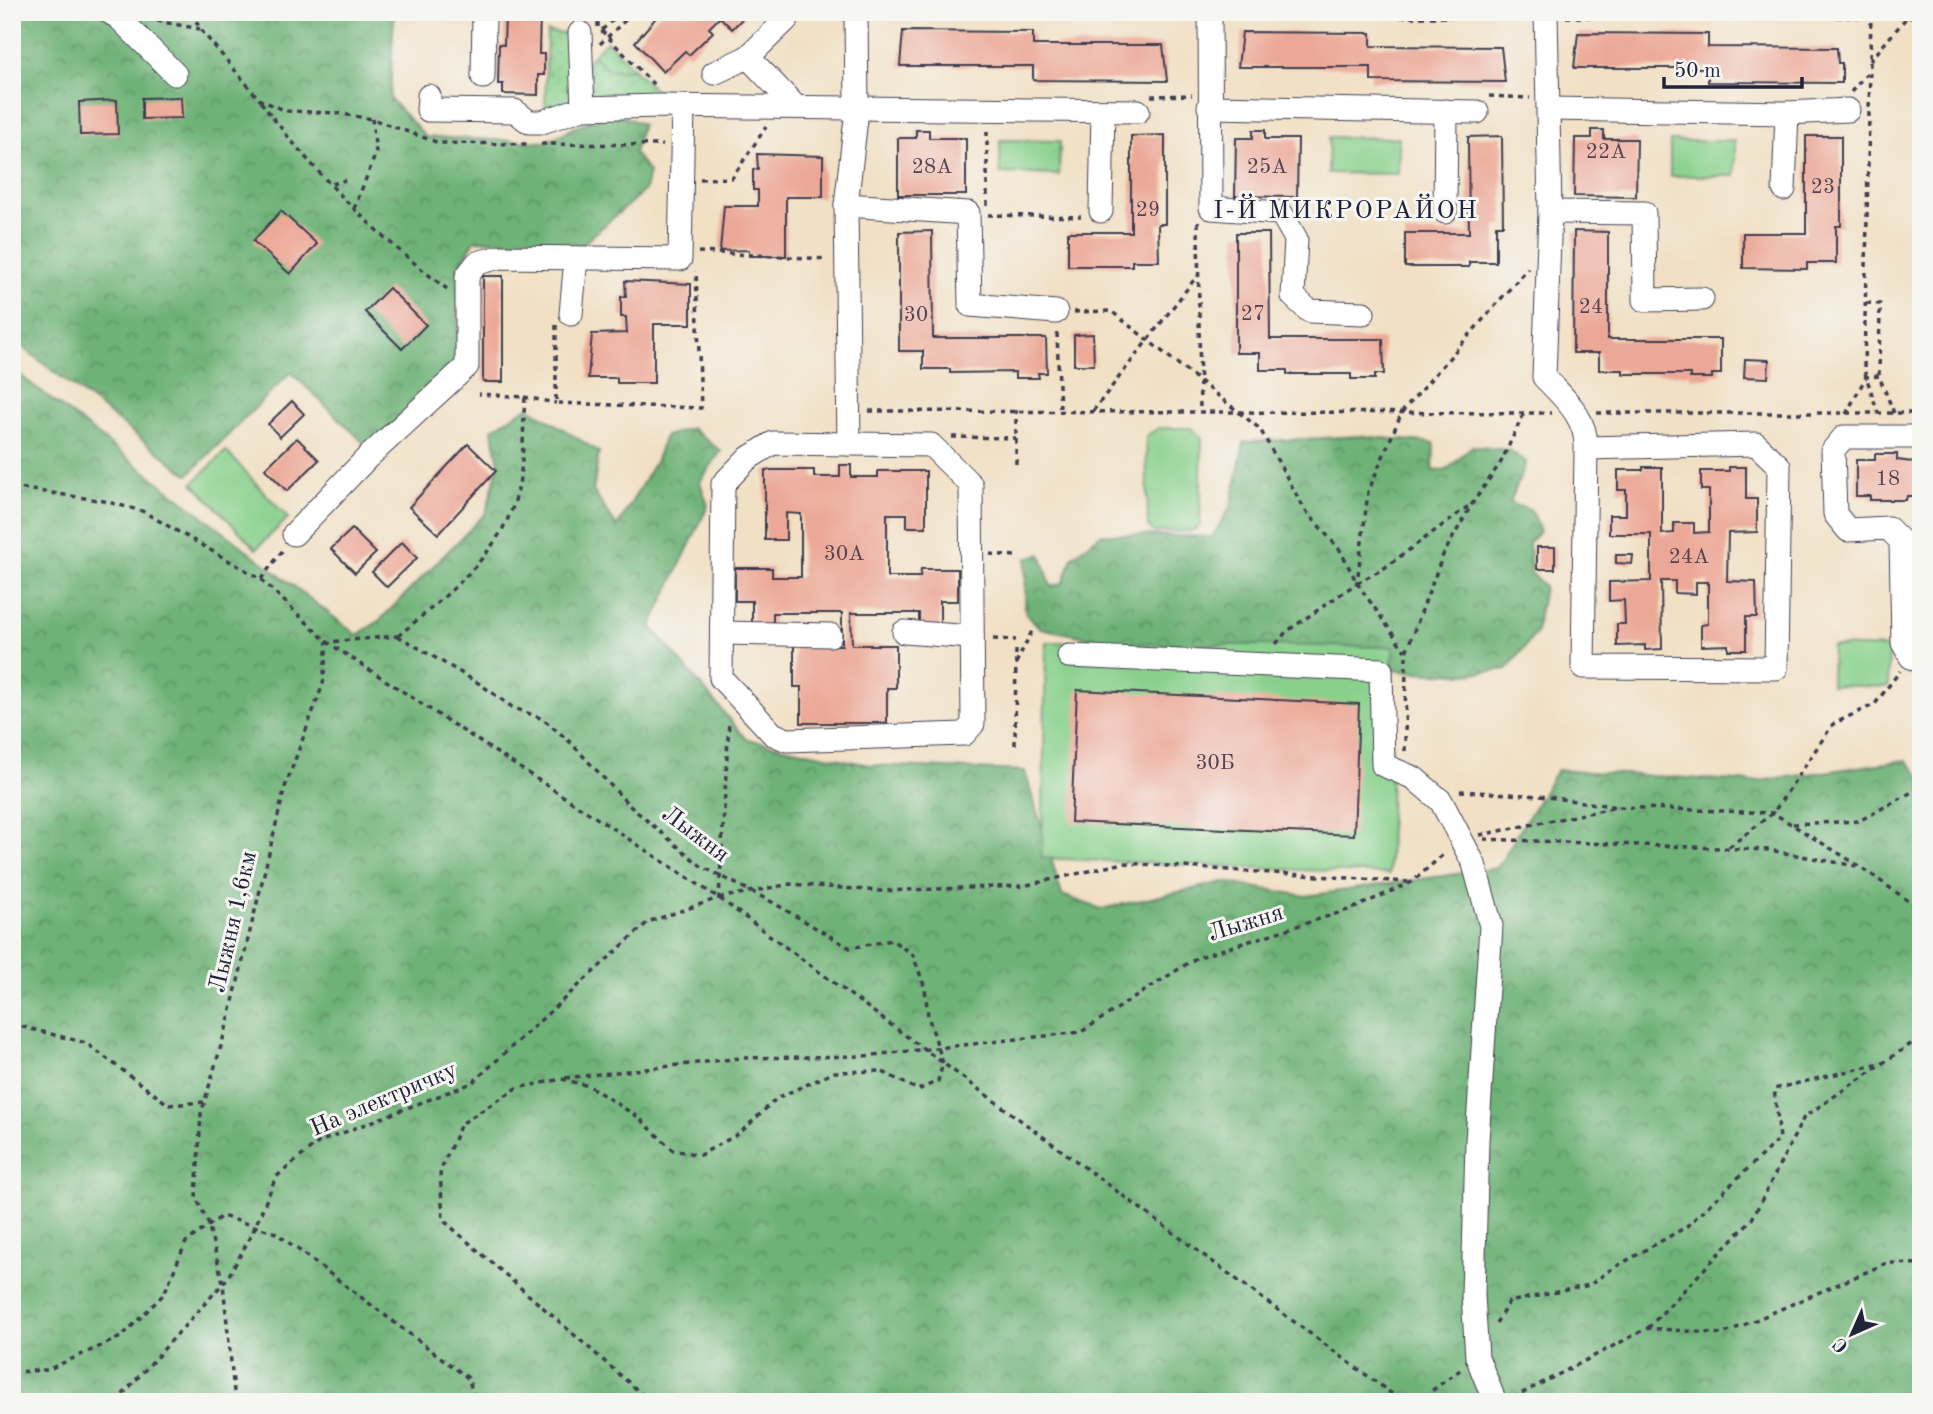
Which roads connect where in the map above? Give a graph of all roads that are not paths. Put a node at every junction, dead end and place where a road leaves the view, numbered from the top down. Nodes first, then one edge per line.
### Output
1 (484, 12) edge
2 (856, 14) edge
3 (114, 15) edge
4 (1210, 15) edge
5 (1545, 15) edge
6 (787, 19) road end
7 (591, 32) road end
8 (748, 57) junction
9 (714, 73) dead end
10 (175, 74) dead end
11 (483, 77) dead end
12 (429, 96) dead end
13 (1207, 101) junction
14 (1477, 104) road end
15 (1550, 104) junction
16 (683, 107) junction
17 (787, 107) junction
18 (583, 108) junction
19 (857, 110) junction
20 (1848, 110) dead end
21 (1103, 111) junction
22 (1134, 111) road end
23 (1446, 111) junction
24 (1787, 113) junction
25 (1784, 189) dead end
26 (846, 205) junction
27 (1101, 211) road end
28 (1445, 212) dead end
29 (1550, 212) junction
30 (576, 258) junction
31 (1702, 299) dead end
32 (1056, 312) road end
33 (1363, 313) dead end
34 (571, 314) road end
35 (1921, 437) edge
36 (849, 444) junction
37 (1586, 448) junction
38 (294, 534) road end
39 (904, 632) dead end
40 (722, 633) junction
41 (830, 635) dead end
42 (972, 637) junction
43 (1069, 656) dead end
44 (1916, 659) edge
45 (1495, 1402) edge

1 - 11 street
2 - 19 street
3 - 10 street
4 - 13 street
5 - 15 street
6 - 8 street
7 - 18 street
8 - 9 street
8 - 17 street
12 - 18 street
13 - 23 street
13 - 33 street
14 - 23 street
15 - 24 street
15 - 29 street
16 - 17 street
16 - 18 street
16 - 30 street
17 - 19 street
19 - 21 street
19 - 26 street
20 - 24 street
21 - 22 street
21 - 27 street
23 - 28 street
24 - 25 street
26 - 32 street
26 - 36 street
29 - 31 street
29 - 37 street
30 - 34 street
30 - 38 street
35 - 44 street
36 - 40 street
36 - 42 street
37 - 37 street
39 - 42 street
40 - 41 street
40 - 42 street
43 - 45 street

